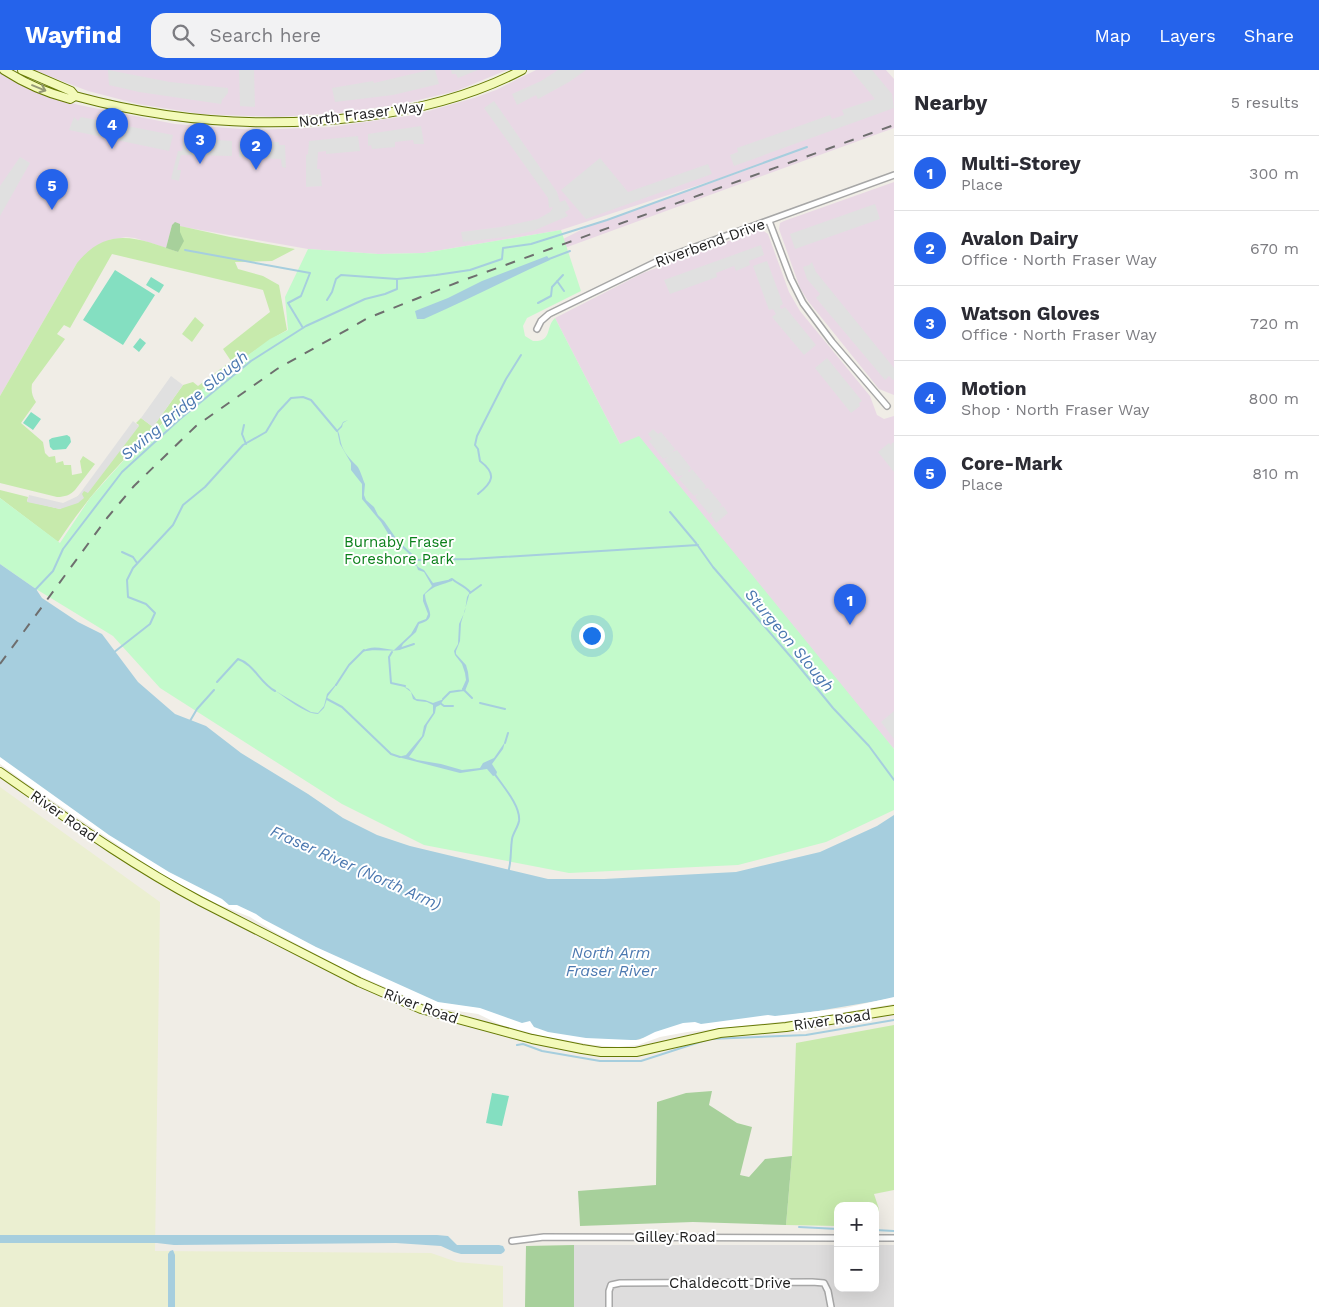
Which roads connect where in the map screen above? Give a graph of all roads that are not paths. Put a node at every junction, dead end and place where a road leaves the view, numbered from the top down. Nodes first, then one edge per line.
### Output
1 (4, 70) edge
2 (22, 70) edge
3 (522, 70) edge
4 (75, 96) junction
5 (894, 175) edge
6 (769, 221) junction
7 (537, 329) dead end
8 (887, 406) dead end
9 (0, 772) edge
10 (894, 1010) edge
11 (834, 1238) edge
12 (879, 1238) edge
13 (894, 1238) edge
14 (512, 1241) dead end
15 (610, 1307) edge
16 (831, 1307) edge

1 -> 4 street, North Fraser Way
2 - 4 street, North Fraser Way
3 - 4 street, North Fraser Way
5 - 6 street, Riverbend Drive
6 - 7 street, Riverbend Drive
6 - 8 street
9 - 10 street, River Road
11 - 14 street, Gilley Road
12 - 13 street
15 - 16 street, Chaldecott Drive

